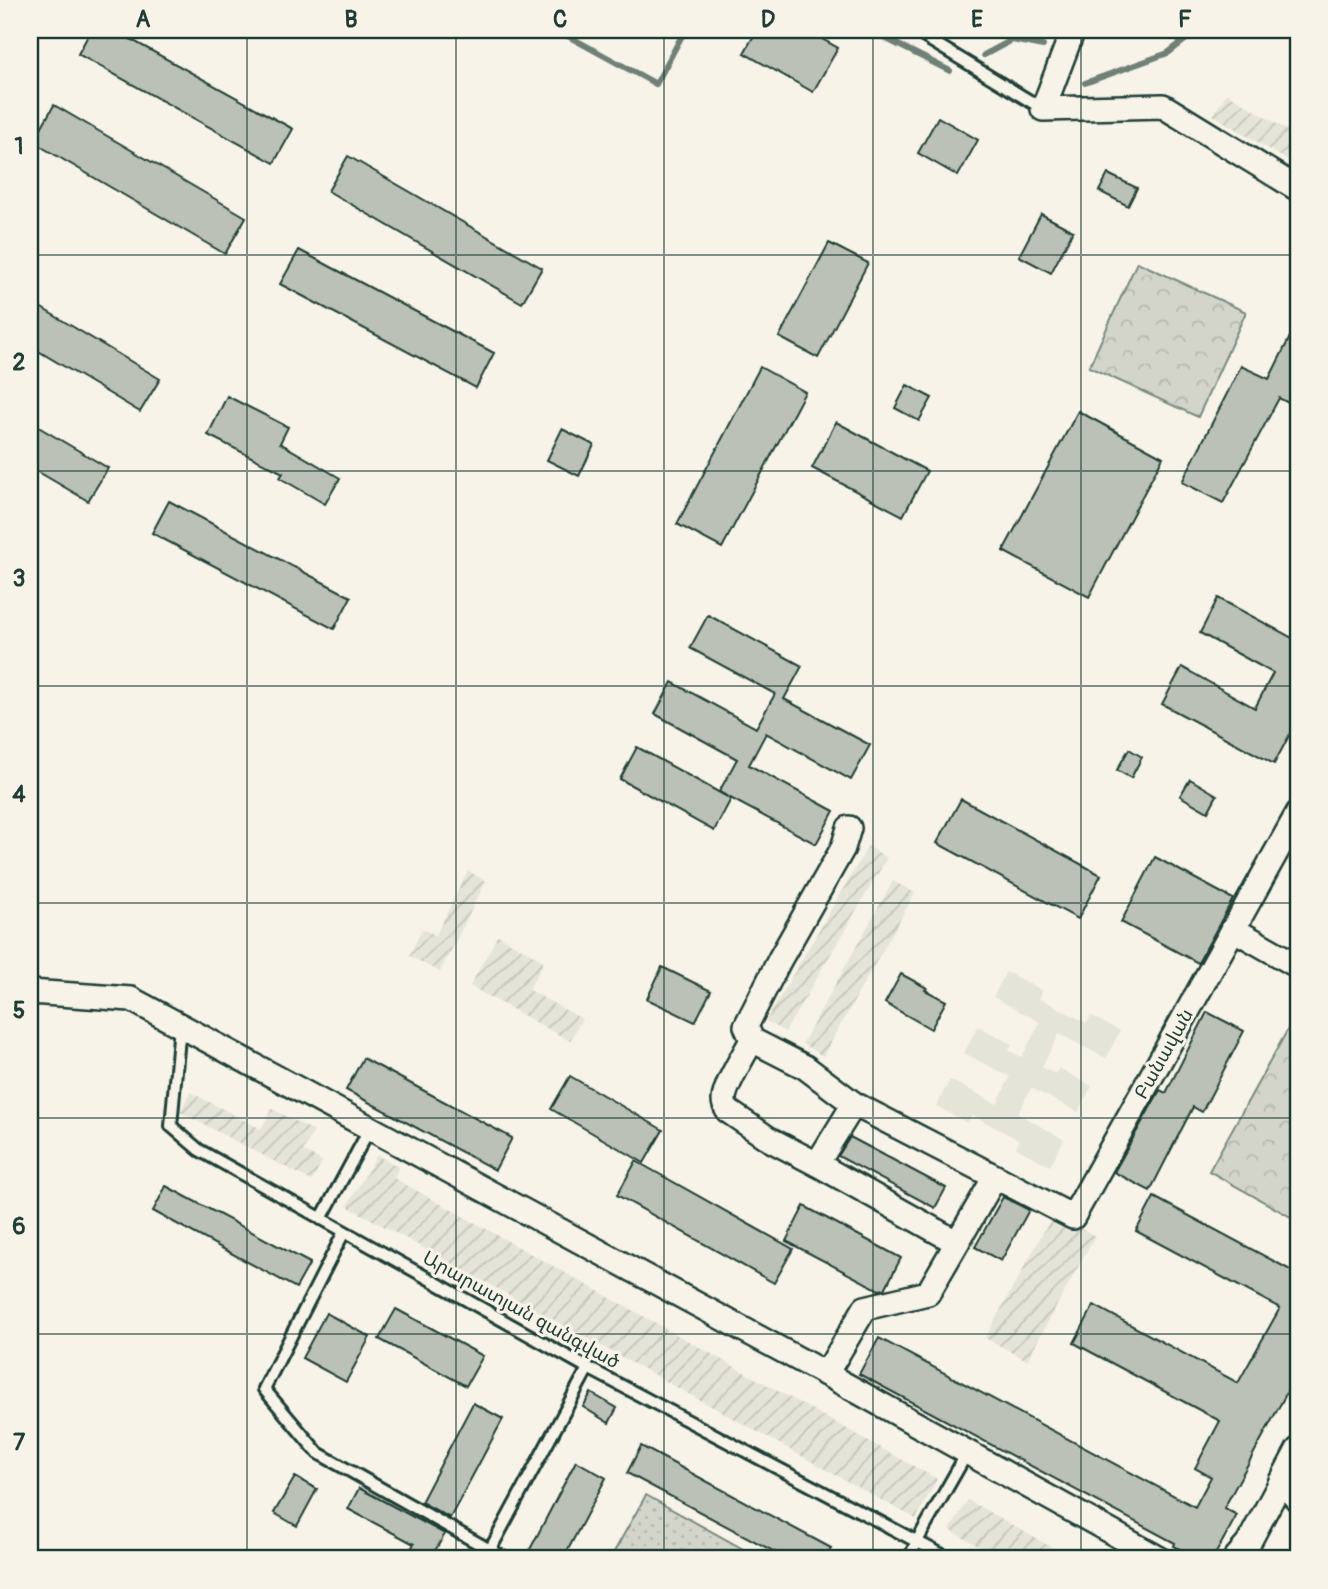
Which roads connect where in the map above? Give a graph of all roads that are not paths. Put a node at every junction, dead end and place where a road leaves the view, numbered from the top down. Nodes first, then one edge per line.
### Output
1 (913, 30) edge
2 (1073, 30) edge
3 (1043, 109) junction
4 (1298, 189) edge
5 (1298, 813) edge
6 (849, 828) dead end
7 (1233, 929) junction
8 (1298, 966) edge
9 (30, 992) edge
10 (180, 1026) junction
11 (752, 1040) junction
12 (854, 1104) junction
13 (370, 1128) junction
14 (817, 1164) junction
15 (995, 1177) junction
16 (321, 1219) junction
17 (344, 1232) junction
18 (956, 1242) junction
19 (588, 1368) junction
20 (826, 1374) junction
21 (1298, 1450) edge
22 (967, 1453) junction
23 (1282, 1481) junction
24 (1298, 1500) edge
25 (917, 1541) junction
26 (490, 1550) junction
27 (506, 1559) edge
28 (909, 1559) edge
29 (950, 1559) edge
30 (1160, 1559) edge
31 (1235, 1559) edge

1 - 3 lane
2 - 3 street
3 - 4 street
5 - 7 street, Բանավան
6 - 11 street
7 - 8 street
7 - 15 street, Բանավան
9 - 10 street
10 - 13 street
10 - 16 lane, Արարատյան զանգված
11 - 12 street
11 - 14 street
12 - 14 street
12 - 15 street
13 - 16 lane
13 - 20 street
14 - 18 street
15 - 18 street
16 - 17 lane, Արարատյան զանգված
17 - 19 lane, Արարատյան զանգված
17 - 26 lane
18 - 20 street
19 - 25 lane, Արարատյան զանգված
19 - 26 lane
20 - 22 street
21 - 23 street
22 - 25 lane
22 - 30 street
23 - 24 street
23 - 31 street
25 - 28 lane
25 - 29 lane, Արարատյան զանգված
26 - 27 lane

